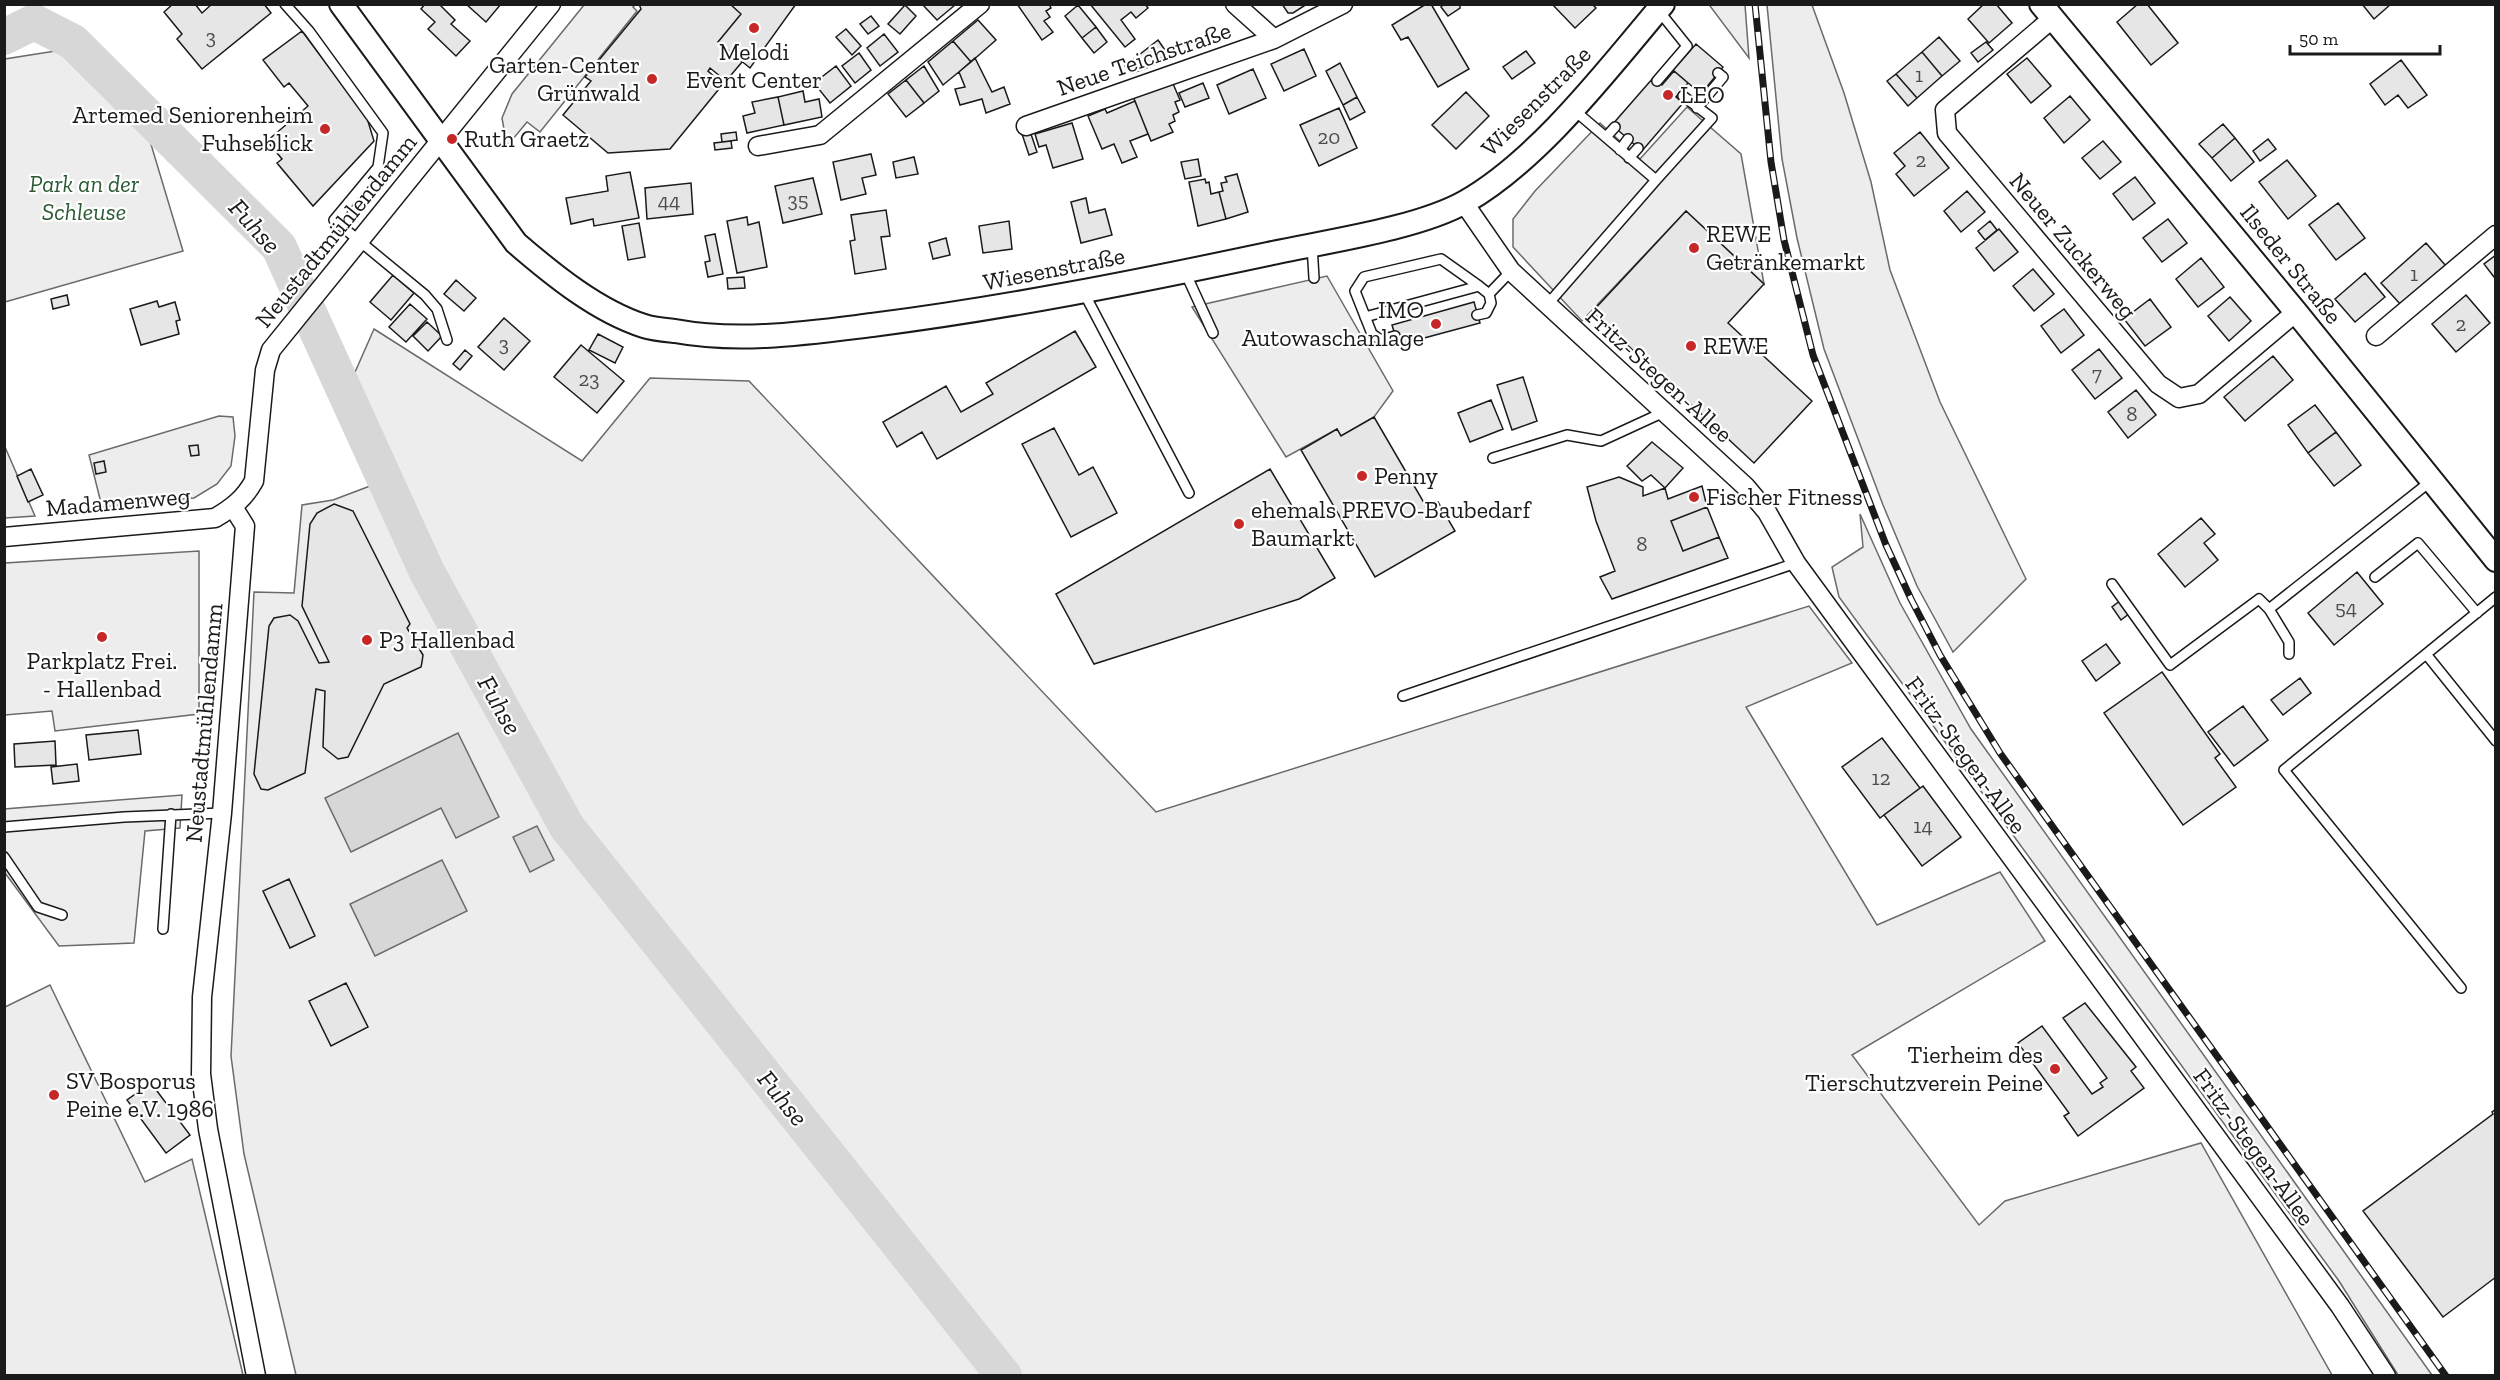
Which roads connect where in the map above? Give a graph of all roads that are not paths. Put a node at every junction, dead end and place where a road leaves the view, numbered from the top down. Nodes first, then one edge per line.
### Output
1 (285, 4) edge
2 (341, 4) edge
3 (551, 4) edge
4 (980, 4) edge
5 (1235, 4) edge
6 (1343, 4) edge
7 (1661, 8) edge
8 (2047, 11) edge
9 (1274, 39) junction
10 (1718, 73) dead end
11 (1661, 79) dead end
12 (1681, 96) dead end
13 (1572, 108) junction
14 (1697, 108) junction
15 (1026, 126) dead end
16 (1615, 128) dead end
17 (1606, 137) junction
18 (1628, 139) dead end
19 (440, 142) junction
20 (758, 146) dead end
21 (1638, 148) dead end
22 (1620, 150) junction
23 (1629, 158) junction
24 (1656, 180) junction
25 (1464, 203) junction
26 (2496, 235) edge
27 (360, 241) junction
28 (1312, 244) junction
29 (1185, 272) junction
30 (1511, 272) junction
31 (1314, 278) dead end
32 (1479, 286) junction
33 (1083, 291) junction
34 (1489, 294) junction
35 (1547, 305) junction
36 (2296, 312) junction
37 (1478, 315) dead end
38 (1365, 317) junction
39 (1213, 333) dead end
40 (1395, 336) dead end
41 (2376, 336) dead end
42 (447, 340) dead end
43 (1664, 412) junction
44 (1493, 458) dead end
45 (2431, 481) junction
46 (1189, 493) dead end
47 (234, 507) junction
48 (4, 537) edge
49 (2496, 560) edge
50 (1796, 563) junction
51 (2375, 577) dead end
52 (2112, 584) dead end
53 (2496, 597) edge
54 (2269, 609) junction
55 (2477, 613) junction
56 (2289, 654) dead end
57 (2426, 654) junction
58 (1403, 696) dead end
59 (2496, 741) edge
60 (222, 813) junction
61 (171, 814) junction
62 (4, 827) edge
63 (4, 857) edge
64 (63, 915) dead end
65 (163, 929) dead end
66 (2461, 988) dead end
67 (256, 1376) edge
68 (2386, 1376) edge

1 - 27 lane
2 - 19 street, Wiesenstraße
3 - 19 street, Neustadtmühlendamm
4 - 20 street
5 - 9 street
6 - 9 street, Neue Teichstraße
7 - 11 lane
7 - 13 street, Wiesenstraße
8 - 36 street, Ilseder Straße
8 - 36 street, Neuer Zuckerweg
9 - 15 street, Neue Teichstraße
10 - 14 lane
12 - 14 lane
13 - 17 lane
13 - 25 street, Wiesenstraße
14 - 24 lane
16 - 17 lane
17 - 22 lane
18 - 22 lane
19 - 27 street, Neustadtmühlendamm
19 - 33 street, Wiesenstraße
21 - 23 lane
22 - 23 lane
23 - 24 lane
24 - 35 lane
25 - 28 street, Wiesenstraße
25 - 30 street, Fritz-Stegen-Allee
26 - 41 street
27 - 42 lane
27 - 47 street, Neustadtmühlendamm
28 - 29 street, Wiesenstraße
28 - 31 lane
29 - 33 street, Wiesenstraße
29 - 39 lane
30 - 34 lane
30 - 35 street, Fritz-Stegen-Allee
32 - 34 lane
32 - 38 lane
32 - 38 lane
33 - 46 lane
34 - 37 lane
35 - 43 street, Fritz-Stegen-Allee
36 - 45 street, Ilseder Straße
38 - 40 lane
43 - 44 lane
43 - 50 street, Fritz-Stegen-Allee
45 - 49 street, Ilseder Straße
45 - 54 lane
47 - 48 street, Madamenweg
47 - 60 street, Neustadtmühlendamm
50 - 58 lane
50 - 68 street, Fritz-Stegen-Allee
51 - 55 lane
52 - 54 lane
53 - 55 lane
54 - 56 lane
55 - 57 lane
57 - 59 lane
57 - 66 lane
60 - 61 lane
60 - 67 street, Neustadtmühlendamm
61 - 62 lane
61 - 65 lane
63 - 64 lane

